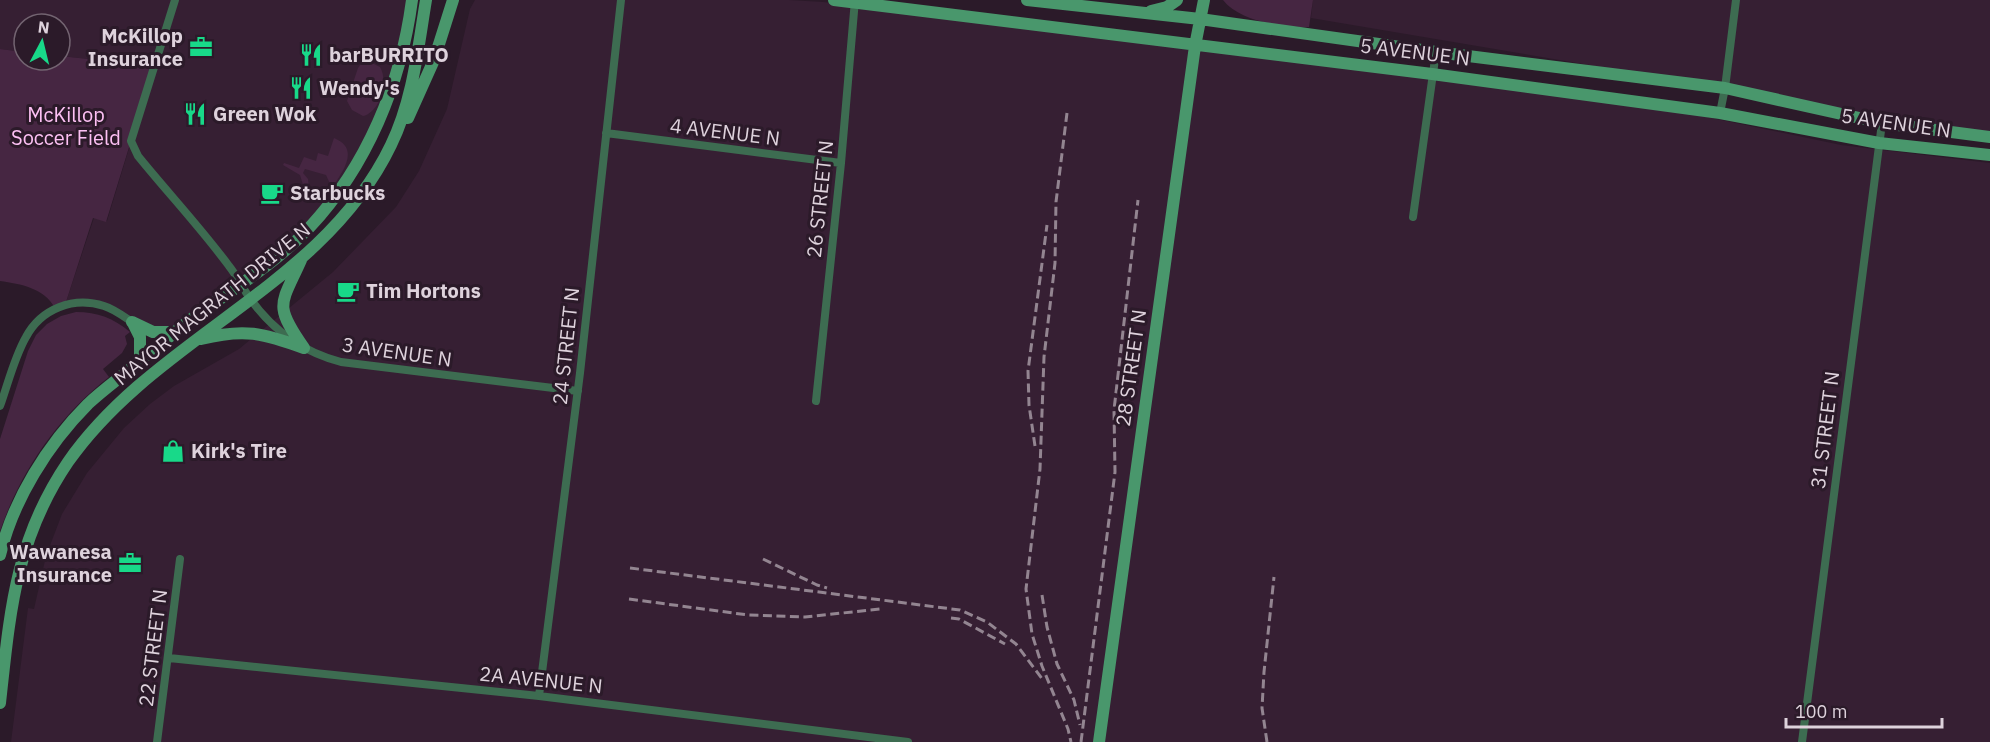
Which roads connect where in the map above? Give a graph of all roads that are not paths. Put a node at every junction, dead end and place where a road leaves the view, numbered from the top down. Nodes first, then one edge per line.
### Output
1 (175, 0) edge
2 (426, 0) edge
3 (453, 0) edge
4 (621, 0) edge
5 (834, 0) edge
6 (1027, 0) edge
7 (1177, 0) edge
8 (1204, 0) edge
9 (1736, 0) edge
10 (855, 1) edge
11 (411, 2) edge
12 (1139, 13) junction
13 (1200, 19) junction
14 (1195, 46) junction
15 (1436, 52) junction
16 (1432, 74) junction
17 (1725, 88) junction
18 (1720, 113) junction
19 (1881, 123) junction
20 (606, 133) junction
21 (1990, 137) edge
22 (393, 142) junction
23 (1879, 143) junction
24 (1990, 155) edge
25 (841, 163) junction
26 (1413, 217) dead end
27 (303, 256) junction
28 (241, 284) junction
29 (251, 300) junction
30 (132, 322) junction
31 (174, 332) junction
32 (194, 341) junction
33 (304, 348) junction
34 (140, 362) junction
35 (578, 391) junction
36 (816, 401) dead end
37 (0, 406) edge
38 (0, 555) edge
39 (180, 559) dead end
40 (169, 658) junction
41 (539, 696) junction
42 (0, 703) edge
43 (157, 742) edge
44 (908, 742) edge
45 (1099, 742) edge
46 (1802, 742) edge

1 - 28 street, 3 AVENUE N
2 - 22 main road, MAYOR MAGRATH DRIVE N
3 - 22 main road
4 - 20 street, 24 STREET N
5 - 10 main road, 5 AVENUE N
6 - 12 main road, 5 AVENUE N
7 - 12 main road
8 - 13 main road, 28 STREET N
9 - 17 street
10 - 14 main road, 5 AVENUE N
10 - 25 street, 26 STREET N
11 - 28 main road, MAYOR MAGRATH DRIVE N
12 - 13 main road, 5 AVENUE N
13 - 14 main road, 28 STREET N
13 - 15 main road, 5 AVENUE N
14 - 16 main road, 5 AVENUE N
14 - 45 main road, 28 STREET N
15 - 16 street
15 - 17 main road, 5 AVENUE N
16 - 18 main road, 5 AVENUE N
16 - 26 street
17 - 18 street
17 - 19 main road, 5 AVENUE N
18 - 23 main road, 5 AVENUE N
19 - 21 main road, 5 AVENUE N
19 - 23 street, 31 STREET N
20 - 25 street, 4 AVENUE N
20 - 35 street, 24 STREET N
22 - 27 main road, MAYOR MAGRATH DRIVE N
23 - 24 main road, 5 AVENUE N
23 - 46 street, 31 STREET N
25 - 36 street, 26 STREET N
27 - 29 main road, MAYOR MAGRATH DRIVE N
27 - 33 main road
28 - 29 street, 3 AVENUE N
28 - 31 main road, MAYOR MAGRATH DRIVE N
29 - 32 main road, MAYOR MAGRATH DRIVE N
29 - 33 street, 3 AVENUE N
30 - 31 main road
30 - 34 main road
30 - 37 street, MAYOR MAGRATH DRIVE N
31 - 34 main road, MAYOR MAGRATH DRIVE N
32 - 33 main road
32 - 42 main road, MAYOR MAGRATH DRIVE N
33 - 35 street, 3 AVENUE N
34 - 38 main road, MAYOR MAGRATH DRIVE N
35 - 41 street, 24 STREET N
39 - 40 street, 22 STREET N
40 - 41 street, 2A AVENUE N
40 - 43 street, 22 STREET N
41 - 44 street, 2A AVENUE N

